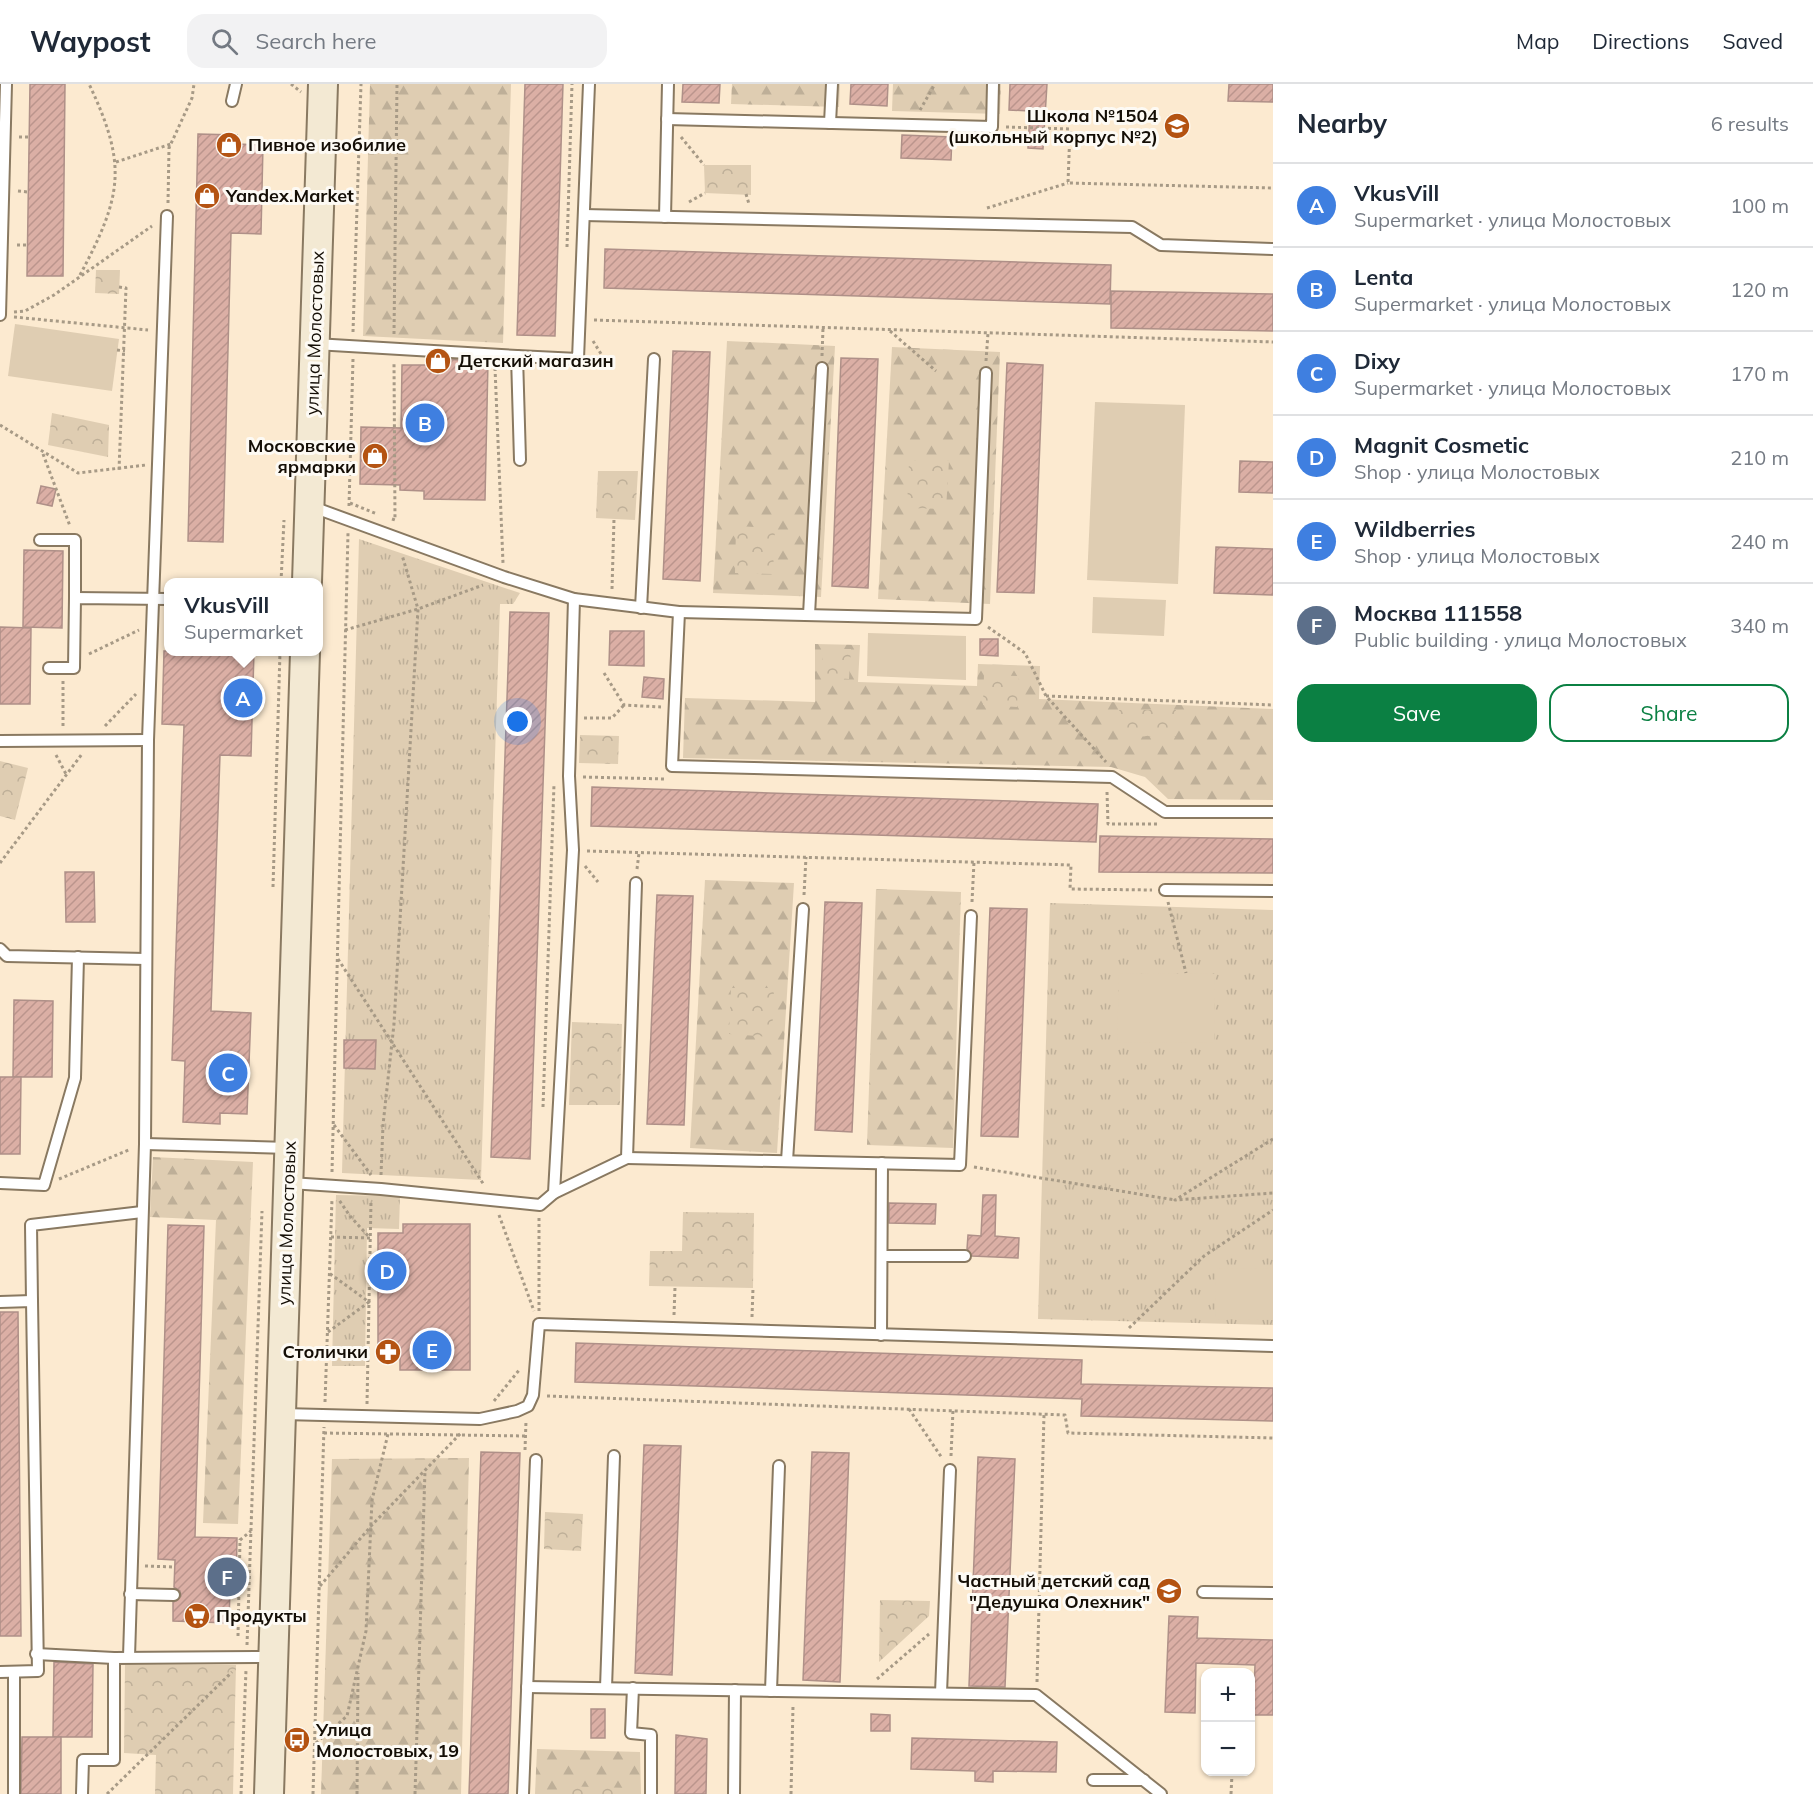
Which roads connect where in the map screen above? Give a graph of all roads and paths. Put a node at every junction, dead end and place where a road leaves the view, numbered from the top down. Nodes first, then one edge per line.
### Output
1 (6, 84) edge
2 (89, 84) edge
3 (194, 84) edge
4 (236, 84) edge
5 (323, 84) edge
6 (361, 84) edge
7 (397, 84) edge
8 (572, 84) edge
9 (589, 84) edge
10 (668, 84) edge
11 (832, 84) edge
12 (935, 84) edge
13 (993, 84) edge
14 (232, 101) dead end
15 (667, 120) junction
16 (830, 123) junction
17 (911, 125) junction
18 (992, 127) junction
19 (171, 144) junction
20 (116, 162) junction
21 (704, 165) dead end
22 (1068, 183) junction
23 (1273, 188) edge
24 (984, 209) dead end
25 (584, 215) junction
26 (167, 216) junction
27 (665, 217) junction
28 (1273, 249) edge
29 (566, 251) dead end
30 (79, 276) junction
31 (119, 287) dead end
32 (0, 315) edge
33 (15, 317) dead end
34 (579, 320) junction
35 (126, 327) junction
36 (823, 328) junction
37 (889, 330) junction
38 (163, 331) junction
39 (988, 333) junction
40 (1273, 342) edge
41 (315, 344) junction
42 (353, 347) junction
43 (394, 349) junction
44 (117, 350) dead end
45 (125, 351) junction
46 (494, 355) junction
47 (517, 356) junction
48 (603, 357) dead end
49 (654, 359) dead end
50 (822, 368) joint
51 (936, 371) dead end
52 (986, 373) joint
53 (0, 425) edge
54 (43, 452) junction
55 (520, 460) dead end
56 (158, 462) junction
57 (119, 470) junction
58 (349, 503) junction
59 (310, 506) junction
60 (348, 519) junction
61 (614, 519) dead end
62 (396, 536) junction
63 (40, 540) dead end
64 (75, 540) junction
65 (504, 577) junction
66 (308, 578) edge
67 (75, 598) junction
68 (152, 598) junction
69 (164, 599) edge
70 (574, 599) junction
71 (611, 604) junction
72 (641, 608) junction
73 (418, 609) junction
74 (679, 612) junction
75 (809, 615) junction
76 (976, 619) junction
77 (152, 624) junction
78 (345, 630) junction
79 (280, 656) edge
80 (305, 656) edge
81 (74, 661) junction
82 (49, 668) dead end
83 (63, 668) junction
84 (604, 674) dead end
85 (150, 680) junction
86 (1046, 696) junction
87 (624, 705) junction
88 (1273, 705) edge
89 (675, 708) junction
90 (571, 717) junction
91 (64, 739) junction
92 (49, 740) junction
93 (92, 740) junction
94 (148, 740) junction
95 (0, 741) edge
96 (1111, 767) dead end
97 (66, 774) junction
98 (554, 774) dead end
99 (569, 776) junction
100 (674, 779) dead end
101 (1097, 792) dead end
102 (1273, 812) edge
103 (1166, 825) dead end
104 (573, 850) junction
105 (806, 857) junction
106 (974, 862) junction
107 (0, 863) edge
108 (636, 883) dead end
109 (273, 888) dead end
110 (1165, 891) junction
111 (1273, 891) edge
112 (803, 909) joint
113 (971, 916) joint
114 (0, 949) edge
115 (78, 957) junction
116 (146, 958) junction
117 (337, 958) junction
118 (1186, 973) dead end
119 (392, 1045) junction
120 (543, 1109) dead end
121 (333, 1125) junction
122 (1273, 1140) edge
123 (145, 1144) junction
124 (290, 1148) junction
125 (627, 1158) junction
126 (787, 1161) junction
127 (882, 1163) junction
128 (960, 1165) junction
129 (0, 1183) edge
130 (288, 1183) junction
131 (44, 1185) junction
132 (332, 1188) junction
133 (376, 1189) junction
134 (554, 1193) junction
135 (1273, 1193) edge
136 (494, 1199) junction
137 (1174, 1200) junction
138 (263, 1205) dead end
139 (540, 1205) junction
140 (1273, 1210) edge
141 (142, 1212) junction
142 (330, 1237) junction
143 (370, 1238) junction
144 (882, 1256) junction
145 (965, 1256) dead end
146 (329, 1273) junction
147 (675, 1287) dead end
148 (753, 1288) dead end
149 (0, 1302) edge
150 (32, 1302) junction
151 (369, 1302) junction
152 (538, 1324) junction
153 (673, 1328) junction
154 (752, 1331) junction
155 (327, 1333) junction
156 (881, 1335) junction
157 (1115, 1341) junction
158 (1273, 1346) edge
159 (537, 1348) junction
160 (533, 1395) junction
161 (909, 1409) junction
162 (953, 1410) junction
163 (281, 1414) junction
164 (1044, 1414) junction
165 (325, 1415) junction
166 (367, 1415) junction
167 (480, 1419) junction
168 (324, 1433) junction
169 (388, 1434) junction
170 (458, 1436) junction
171 (526, 1436) dead end
172 (1273, 1438) edge
173 (614, 1456) dead end
174 (536, 1460) dead end
175 (779, 1466) dead end
176 (425, 1470) junction
177 (950, 1470) junction
178 (371, 1526) junction
179 (251, 1531) junction
180 (159, 1567) dead end
181 (174, 1567) dead end
182 (240, 1574) junction
183 (249, 1575) junction
184 (319, 1588) junction
185 (1203, 1592) dead end
186 (1273, 1593) edge
187 (130, 1594) junction
188 (174, 1595) dead end
189 (944, 1620) junction
190 (238, 1635) dead end
191 (36, 1654) junction
192 (129, 1657) junction
193 (114, 1658) junction
194 (260, 1658) junction
195 (358, 1666) junction
196 (0, 1672) edge
197 (14, 1672) junction
198 (527, 1687) junction
199 (606, 1688) junction
200 (633, 1688) junction
201 (735, 1690) junction
202 (771, 1691) junction
203 (793, 1691) junction
204 (863, 1692) junction
205 (941, 1693) junction
206 (1036, 1695) junction
207 (316, 1743) junction
208 (1232, 1776) edge
209 (1093, 1780) dead end
210 (1144, 1780) junction
211 (14, 1794) edge
212 (82, 1794) edge
213 (107, 1794) edge
214 (241, 1794) edge
215 (269, 1794) edge
216 (313, 1794) edge
217 (357, 1794) edge
218 (416, 1794) edge
219 (523, 1794) edge
220 (651, 1794) edge
221 (734, 1794) edge
222 (791, 1794) edge
223 (1161, 1794) edge
224 (1232, 1794) edge

1 - 32 lane
2 - 20 path
3 - 19 path
4 - 14 lane
5 - 41 street, улица Молостовых
6 - 42 path
7 - 43 path
8 - 29 path
9 - 25 lane
10 - 15 lane
11 - 16 lane
12 - 17 path
13 - 18 lane
15 - 16 lane
15 - 21 path
15 - 27 lane
16 - 17 lane
17 - 18 lane
18 - 22 path
19 - 20 path
19 - 26 path
20 - 30 path
22 - 23 path
22 - 24 path
25 - 27 lane
25 - 34 lane
26 - 30 path
26 - 38 lane
27 - 28 lane
30 - 32 path
31 - 35 path
33 - 35 path
34 - 36 path
34 - 47 lane
34 - 48 path
35 - 38 path
35 - 45 path
36 - 37 path
36 - 50 path
37 - 39 path
37 - 51 path
38 - 56 lane
39 - 40 path
39 - 52 path
41 - 42 lane
41 - 59 street, улица Молостовых
42 - 43 lane
42 - 58 path
43 - 46 lane
43 - 58 path
44 - 45 path
45 - 57 path
46 - 47 lane
46 - 65 path
47 - 55 lane
49 - 72 lane
50 - 75 lane
52 - 76 lane
53 - 54 path
54 - 57 path
54 - 64 path
56 - 57 path
56 - 68 lane
58 - 60 path
59 - 60 lane
59 - 66 street, улица Молостовых
60 - 62 lane
60 - 78 path
61 - 71 path
62 - 65 lane
62 - 73 path
63 - 64 lane
64 - 67 lane
65 - 70 lane
65 - 73 path
67 - 68 lane
67 - 81 lane
68 - 69 lane
68 - 77 lane
70 - 71 lane
70 - 90 lane
71 - 72 lane
72 - 74 lane
73 - 78 path
73 - 119 path
74 - 75 lane
74 - 89 lane
75 - 76 lane
76 - 86 path
77 - 81 path
77 - 85 lane
78 - 117 path
79 - 109 path
80 - 124 street, улица Молостовых
81 - 83 lane
82 - 83 lane
83 - 91 path
84 - 87 path
85 - 93 path
85 - 94 lane
86 - 88 path
86 - 96 path
87 - 89 path
87 - 90 path
89 - 102 lane
90 - 99 lane
91 - 92 lane
91 - 93 lane
92 - 95 lane
92 - 97 path
93 - 94 lane
93 - 97 path
94 - 116 lane
97 - 107 path
98 - 120 path
99 - 100 path
99 - 104 lane
101 - 103 path
104 - 105 path
104 - 134 lane
105 - 106 path
105 - 112 path
106 - 110 path
106 - 113 path
108 - 125 lane
110 - 111 lane
110 - 118 path
112 - 126 lane
113 - 128 lane
114 - 115 lane
115 - 116 lane
115 - 131 lane
116 - 123 lane
117 - 119 path
117 - 121 path
119 - 133 path
119 - 136 path
121 - 132 path
121 - 133 path
122 - 137 path
123 - 124 lane
123 - 131 path
123 - 141 lane
124 - 130 street, улица Молостовых
125 - 126 lane
125 - 134 lane
126 - 127 lane
127 - 128 lane
127 - 144 lane
128 - 137 path
129 - 131 lane
130 - 132 lane
130 - 163 street, улица Молостовых
132 - 133 lane
132 - 142 path
132 - 143 path
133 - 136 lane
133 - 143 path
134 - 139 lane
135 - 137 path
136 - 139 lane
136 - 152 path
138 - 179 path
139 - 152 path
140 - 157 path
141 - 150 lane
141 - 187 lane
142 - 143 path
142 - 146 path
143 - 151 path
144 - 145 lane
144 - 156 lane
146 - 151 path
146 - 155 path
147 - 153 path
148 - 154 path
149 - 150 lane
150 - 191 lane
151 - 155 path
151 - 166 path
152 - 153 lane
152 - 159 lane
153 - 154 lane
154 - 156 lane
155 - 165 path
156 - 157 lane
157 - 158 lane
159 - 160 lane
159 - 167 path
160 - 161 path
160 - 167 lane
161 - 162 path
161 - 177 path
162 - 164 path
162 - 177 path
163 - 165 lane
163 - 194 street, улица Молостовых
164 - 172 path
164 - 206 path
165 - 166 lane
165 - 168 path
166 - 167 lane
167 - 170 path
168 - 169 path
168 - 184 path
169 - 170 path
169 - 178 path
170 - 171 path
170 - 176 path
173 - 199 lane
174 - 198 lane
175 - 202 lane
176 - 178 path
176 - 218 path
177 - 189 lane
178 - 184 path
178 - 195 path
179 - 182 path
179 - 183 path
180 - 181 path
182 - 183 path
182 - 190 path
183 - 194 path
184 - 207 path
185 - 186 lane
187 - 188 lane
187 - 192 lane
189 - 204 path
189 - 205 lane
191 - 193 lane
191 - 197 lane
192 - 193 lane
192 - 194 lane
193 - 212 lane
194 - 213 path
194 - 214 path
194 - 215 street, улица Молостовых
195 - 207 path
195 - 217 path
196 - 197 lane
197 - 211 lane
198 - 199 lane
198 - 219 lane
199 - 200 lane
200 - 201 lane
200 - 220 lane
201 - 202 lane
201 - 221 lane
202 - 203 lane
203 - 204 lane
203 - 222 path
204 - 205 lane
205 - 206 lane
206 - 210 lane
207 - 216 path
208 - 224 path
209 - 210 lane
210 - 223 lane

